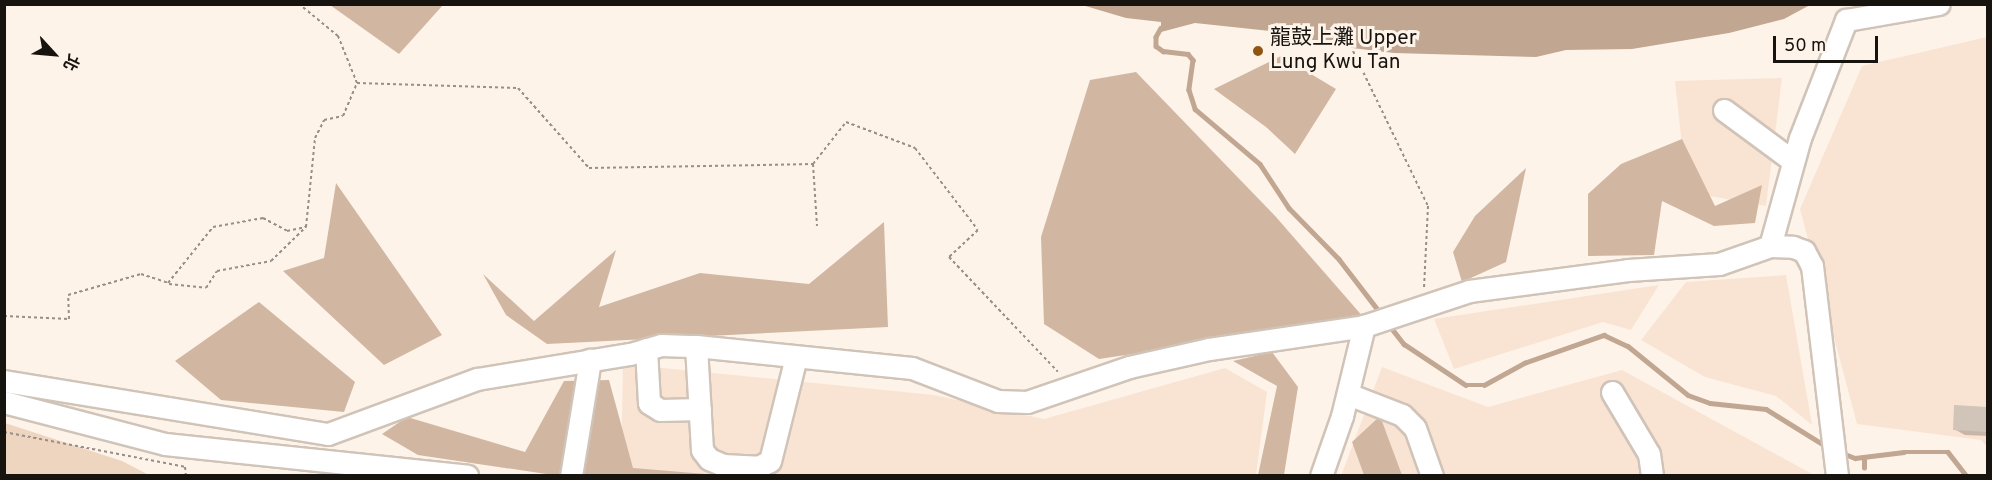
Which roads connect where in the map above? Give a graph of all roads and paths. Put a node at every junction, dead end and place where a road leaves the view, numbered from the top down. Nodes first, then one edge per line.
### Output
1 (299, 4) edge
2 (1939, 4) edge
3 (1353, 51) dead end
4 (357, 83) junction
5 (1724, 110) dead end
6 (1793, 160) junction
7 (813, 164) junction
8 (306, 226) junction
9 (817, 226) dead end
10 (1770, 246) junction
11 (168, 283) junction
12 (1425, 306) junction
13 (4, 316) edge
14 (1364, 326) junction
15 (696, 346) junction
16 (646, 349) junction
17 (796, 357) junction
18 (590, 360) junction
19 (1060, 375) dead end
20 (4, 381) edge
21 (1611, 392) dead end
22 (1348, 394) junction
23 (4, 402) edge
24 (700, 410) junction
25 (4, 432) edge
26 (186, 476) edge
27 (467, 476) edge
28 (571, 476) edge
29 (1321, 476) edge
30 (1432, 476) edge
31 (1652, 476) edge
32 (1837, 476) edge

1 - 4 path
2 - 6 street
3 - 12 path
4 - 7 path
4 - 8 path
5 - 6 street
6 - 10 street
7 - 9 path
7 - 19 path
8 - 11 path
8 - 11 path
10 - 12 street
10 - 32 street
11 - 13 path
12 - 14 street
14 - 17 street
14 - 22 street
15 - 16 street
15 - 17 street
15 - 24 street
16 - 18 street
16 - 24 street
17 - 24 street
18 - 20 street
18 - 28 street
21 - 31 street
22 - 29 street
22 - 30 street
23 - 27 street
25 - 26 path

